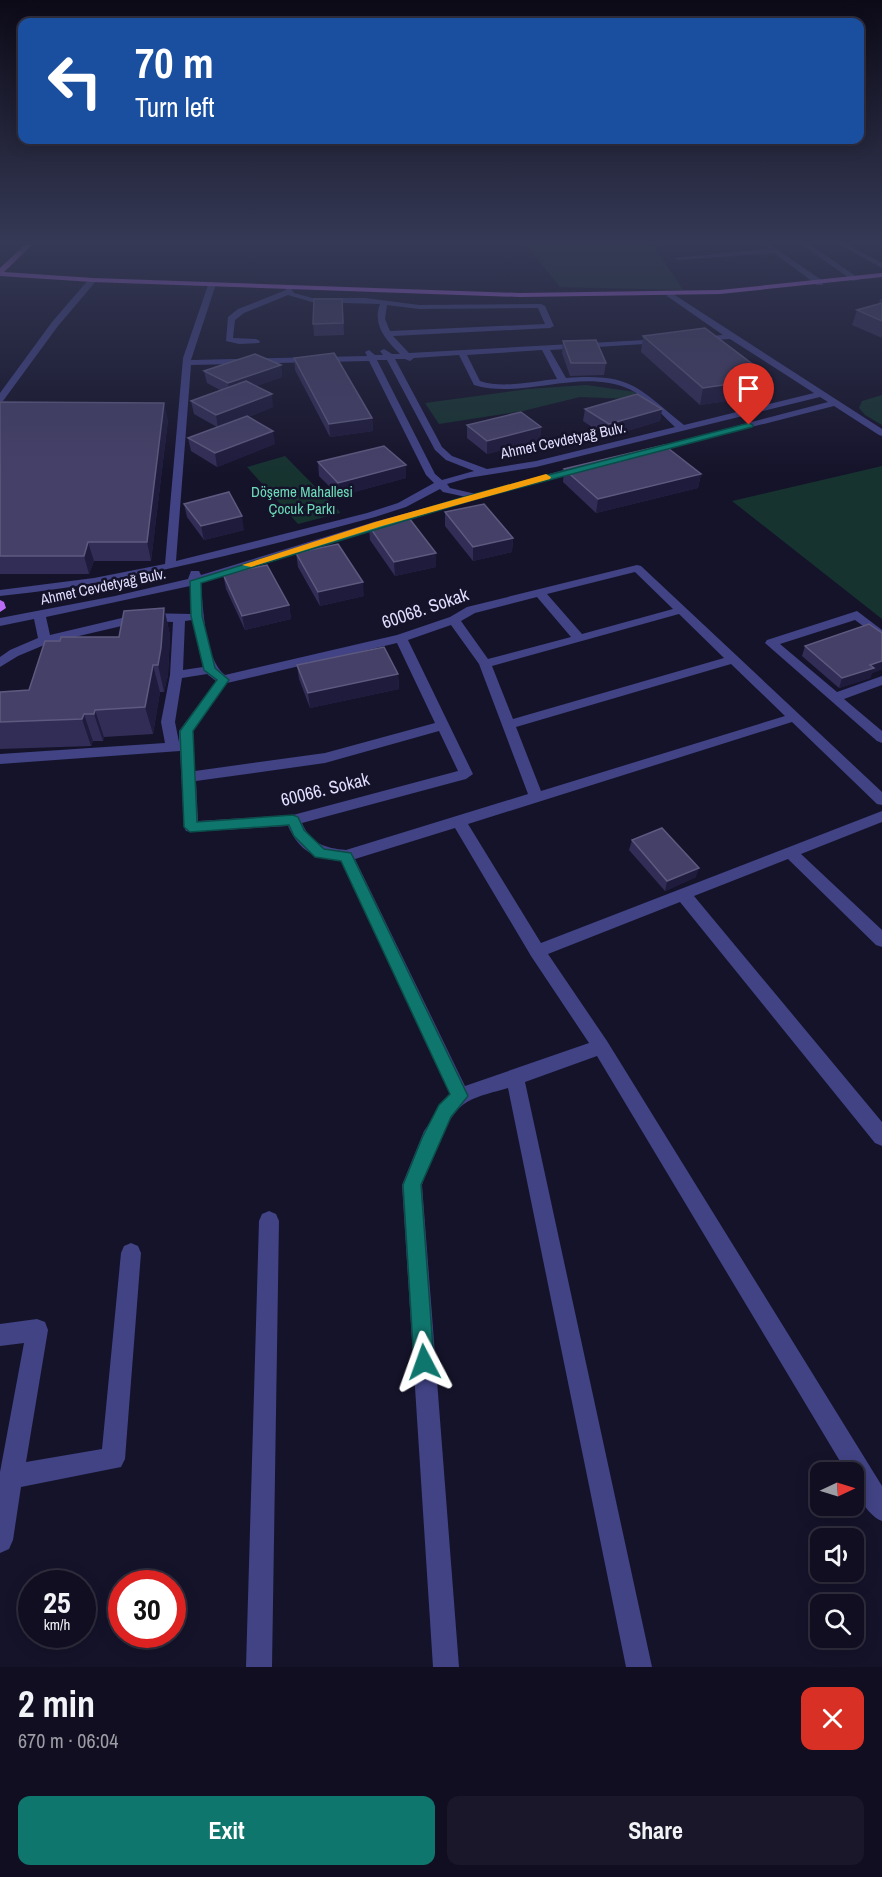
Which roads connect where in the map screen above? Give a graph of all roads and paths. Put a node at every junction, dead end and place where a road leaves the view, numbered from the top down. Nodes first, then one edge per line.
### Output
1 (59, 320) edge
2 (200, 320) edge
3 (231, 320) edge
4 (383, 320) edge
5 (404, 320) edge
6 (421, 320) edge
7 (547, 320) edge
8 (707, 320) edge
9 (724, 332) junction
10 (386, 334) junction
11 (732, 337) junction
12 (256, 341) dead end
13 (545, 348) junction
14 (461, 352) junction
15 (404, 353) junction
16 (387, 354) junction
17 (371, 355) junction
18 (187, 360) junction
19 (466, 362) junction
20 (563, 381) junction
21 (821, 394) junction
22 (0, 399) edge
23 (836, 403) junction
24 (682, 428) junction
25 (882, 433) edge
26 (632, 455) edge
27 (598, 464) edge
28 (484, 471) junction
29 (438, 484) junction
30 (484, 494) junction
31 (195, 561) junction
32 (170, 567) junction
33 (195, 581) junction
34 (0, 593) edge
35 (540, 593) junction
36 (682, 610) junction
37 (39, 614) junction
38 (197, 616) junction
39 (179, 619) junction
40 (454, 620) junction
41 (0, 622) edge
42 (882, 636) edge
43 (401, 638) junction
44 (579, 638) junction
45 (45, 640) junction
46 (734, 659) junction
47 (0, 663) edge
48 (485, 664) junction
49 (210, 670) junction
50 (176, 675) junction
51 (223, 680) junction
52 (882, 680) edge
53 (837, 697) junction
54 (795, 717) junction
55 (443, 725) junction
56 (508, 725) junction
57 (882, 738) edge
58 (180, 746) junction
59 (0, 759) edge
60 (188, 777) junction
61 (536, 797) junction
62 (882, 800) edge
63 (882, 816) edge
64 (293, 820) junction
65 (459, 821) junction
66 (790, 852) junction
67 (346, 856) junction
68 (683, 894) junction
69 (882, 940) edge
70 (537, 951) junction
71 (601, 1047) junction
72 (515, 1077) junction
73 (460, 1096) junction
74 (882, 1137) edge
75 (269, 1221) dead end
76 (131, 1252) dead end
77 (0, 1335) edge
78 (11, 1477) junction
79 (882, 1509) edge
80 (0, 1540) edge
81 (259, 1667) edge
82 (446, 1667) edge
83 (639, 1667) edge

1 - 22 street
2 - 18 street
3 - 12 street
4 - 10 street
5 - 10 street
6 - 7 street
8 - 9 street
9 - 11 street
9 - 11 street
10 - 15 street
11 - 21 street
13 - 14 street
13 - 15 street
13 - 20 street
14 - 15 street
14 - 19 street
15 - 16 street
15 - 19 street
16 - 17 street
16 - 28 street
17 - 18 street
17 - 29 street
18 - 32 street
19 - 20 street
20 - 24 street
21 - 23 street
21 - 24 street, Ahmet Cevdetyağ Bulv.
23 - 25 street
23 - 26 street, Ahmet Cevdetyağ Bulv.
24 - 28 street, Ahmet Cevdetyağ Bulv.
27 - 30 street, Ahmet Cevdetyağ Bulv.
28 - 29 street, Ahmet Cevdetyağ Bulv.
28 - 30 street
29 - 30 street
29 - 31 street, Ahmet Cevdetyağ Bulv.
30 - 33 street, Ahmet Cevdetyağ Bulv.
31 - 32 street, Ahmet Cevdetyağ Bulv.
31 - 33 street
32 - 34 street, Ahmet Cevdetyağ Bulv.
33 - 37 street, Ahmet Cevdetyağ Bulv.
33 - 38 street
35 - 36 street, 60068. Sokak
35 - 40 street, 60068. Sokak
35 - 44 street
36 - 44 street
36 - 46 street
37 - 41 street, Ahmet Cevdetyağ Bulv.
37 - 45 street
38 - 39 street
38 - 49 street
39 - 45 street
39 - 50 street
40 - 43 street, 60068. Sokak
40 - 48 street
42 - 53 street
43 - 51 street, 60068. Sokak
43 - 55 street
44 - 48 street
45 - 47 street
46 - 54 street
46 - 56 street
48 - 56 street
49 - 50 street
49 - 51 street
50 - 58 street
51 - 58 street
52 - 53 street
53 - 57 street
54 - 61 street
54 - 62 street
55 - 60 street
55 - 64 street, 60066. Sokak
56 - 61 street
58 - 59 street
58 - 60 street
60 - 64 street, 60066. Sokak
61 - 65 street
63 - 66 street
64 - 67 street
65 - 67 street
65 - 70 street
66 - 68 street
66 - 69 street
67 - 73 street
68 - 70 street
68 - 74 street
70 - 71 street
71 - 72 street
71 - 79 street
72 - 73 street
72 - 83 street
73 - 82 street
75 - 81 street
76 - 78 street
77 - 78 street
78 - 80 street

